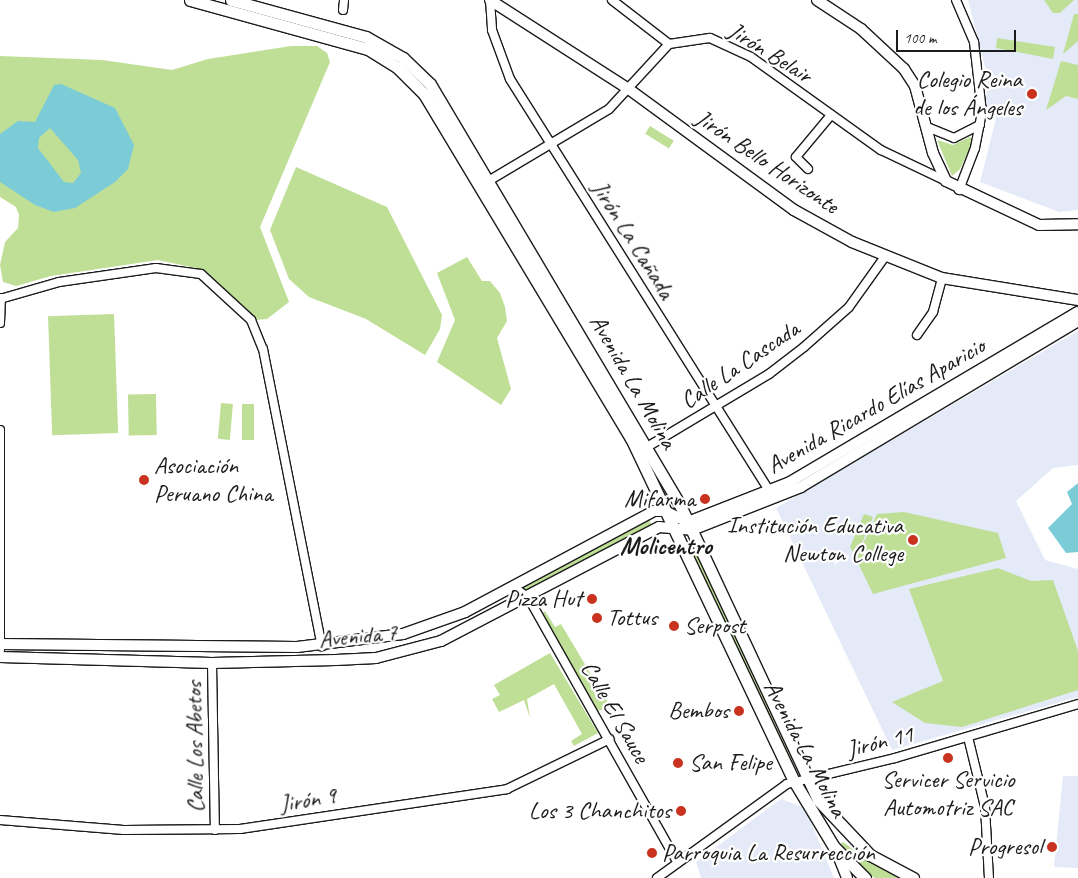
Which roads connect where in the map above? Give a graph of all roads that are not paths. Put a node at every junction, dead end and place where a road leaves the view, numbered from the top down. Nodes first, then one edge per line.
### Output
1 (190, 0) edge
2 (231, 0) edge
3 (344, 0) edge
4 (490, 0) edge
5 (612, 0) edge
6 (817, 0) edge
7 (956, 0) edge
8 (205, 2) edge
9 (343, 10) dead end
10 (669, 44) junction
11 (630, 90) junction
12 (831, 116) junction
13 (980, 125) junction
14 (927, 127) junction
15 (552, 146) junction
16 (808, 169) dead end
17 (946, 181) junction
18 (486, 182) junction
19 (959, 190) junction
20 (1078, 224) edge
21 (884, 258) junction
22 (942, 278) junction
23 (1066, 298) junction
24 (0, 299) edge
25 (1078, 300) edge
26 (1078, 312) edge
27 (1067, 317) junction
28 (1078, 321) edge
29 (0, 323) edge
30 (917, 335) dead end
31 (715, 407) junction
32 (0, 430) edge
33 (642, 450) junction
34 (769, 491) junction
35 (665, 511) junction
36 (690, 526) junction
37 (674, 527) junction
38 (513, 587) junction
39 (528, 598) junction
40 (1, 646) edge
41 (322, 646) junction
42 (54, 647) junction
43 (297, 647) junction
44 (0, 657) edge
45 (54, 660) junction
46 (297, 661) junction
47 (212, 663) junction
48 (1078, 704) edge
49 (968, 738) junction
50 (610, 739) junction
51 (806, 778) junction
52 (794, 781) junction
53 (0, 820) edge
54 (215, 830) junction
55 (834, 847) junction
56 (678, 862) junction
57 (657, 878) edge
58 (847, 878) edge
59 (865, 878) edge
60 (913, 878) edge
61 (989, 878) edge

1 - 8 main road, Avenida La Molina
2 - 18 main road, Avenida La Molina
3 - 9 street
4 - 11 street, Jirón Bello Horizonte
4 - 15 street, Jirón La Cañada
5 - 10 street
6 - 14 street
7 - 13 street
8 - 18 main road, Avenida La Molina
10 - 11 street
10 - 12 street, Jirón Belair
11 - 15 street
11 - 21 street, Jirón Bello Horizonte
12 - 16 street
12 - 17 street, Jirón Belair
13 - 14 street
13 - 19 street
14 - 17 street
15 - 18 street
15 - 31 street, Jirón La Cañada
17 - 19 street
18 - 33 main road, Avenida La Molina
19 - 20 street
21 - 22 street, Jirón Bello Horizonte
21 - 31 street, Calle La Cascada
22 - 23 street, Jirón Bello Horizonte
22 - 30 street
23 - 25 street, Jirón Bello Horizonte
23 - 27 street
24 - 29 street
24 - 41 street
26 - 27 street, Avenida Ricardo Elías Aparicio
27 - 34 street, Avenida Ricardo Elías Aparicio
28 - 36 street, Avenida Ricardo Elías Aparicio
31 - 33 street, Calle La Cascada
31 - 34 street, Jirón La Cañada
32 - 40 street
33 - 35 main road, Avenida La Molina
33 - 36 main road, Avenida La Molina
34 - 36 street, Avenida Ricardo Elías Aparicio
35 - 36 street
35 - 37 main road, Avenida La Molina
35 - 38 street, Avenida 7
36 - 37 street, Avenida 7
36 - 51 main road, Avenida La Molina
37 - 39 street, Avenida 7
37 - 52 main road, Avenida La Molina
38 - 39 street, Calle El Sauce
38 - 41 street, Avenida 7
39 - 46 street, Avenida 7
39 - 50 street, Calle El Sauce
40 - 42 street, Avenida 7
41 - 43 street, Avenida 7
42 - 43 street, Avenida 7
42 - 45 street
43 - 46 street
44 - 45 street, Avenida 7
45 - 47 street, Avenida 7
46 - 47 street, Avenida 7
47 - 54 street, Calle Los Abetos
48 - 49 street, Jirón 11
49 - 51 street, Jirón 11
49 - 61 street
50 - 54 street, Jirón 9
50 - 56 street, Calle El Sauce
51 - 52 street, Jirón 11
51 - 60 main road, Avenida La Molina
52 - 55 main road, Avenida La Molina
52 - 56 street, Jirón 11
53 - 54 street, Jirón 9
55 - 58 street
55 - 59 main road, Avenida La Molina
56 - 57 street, Jirón 11

